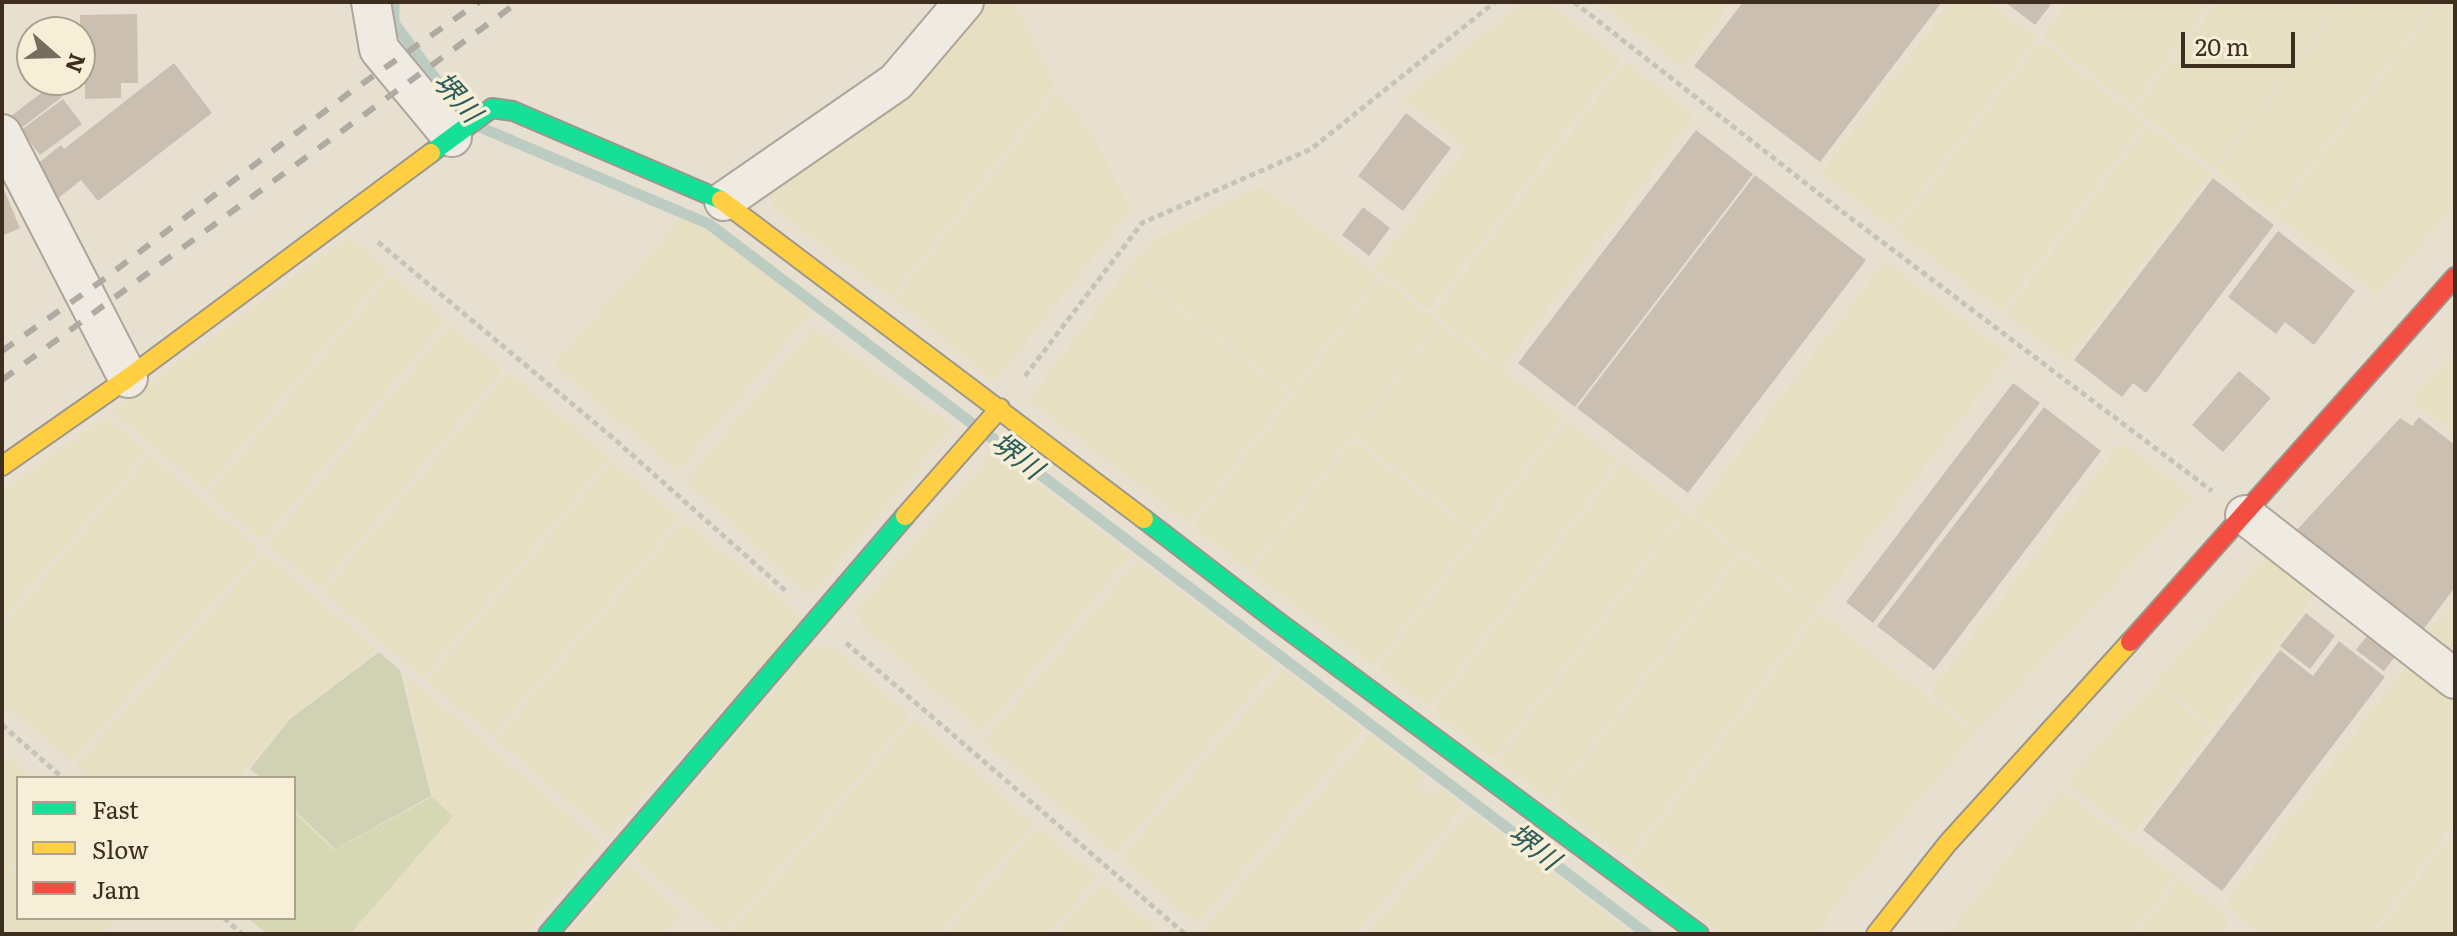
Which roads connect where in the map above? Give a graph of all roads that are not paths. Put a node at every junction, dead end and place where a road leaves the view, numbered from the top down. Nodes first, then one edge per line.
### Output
1 (371, 2) edge
2 (964, 2) edge
3 (466, 127) junction
4 (2, 134) edge
5 (724, 201) junction
6 (2455, 277) edge
7 (128, 378) junction
8 (994, 415) junction
9 (2, 466) edge
10 (2245, 515) junction
11 (2455, 679) edge
12 (548, 934) edge
13 (1699, 934) edge
14 (1876, 934) edge

1 - 3 street
2 - 5 street
3 - 5 street
3 - 7 street
4 - 7 street
5 - 8 street
6 - 10 street
7 - 9 street
8 - 12 street
8 - 13 street
10 - 11 street
10 - 14 street

